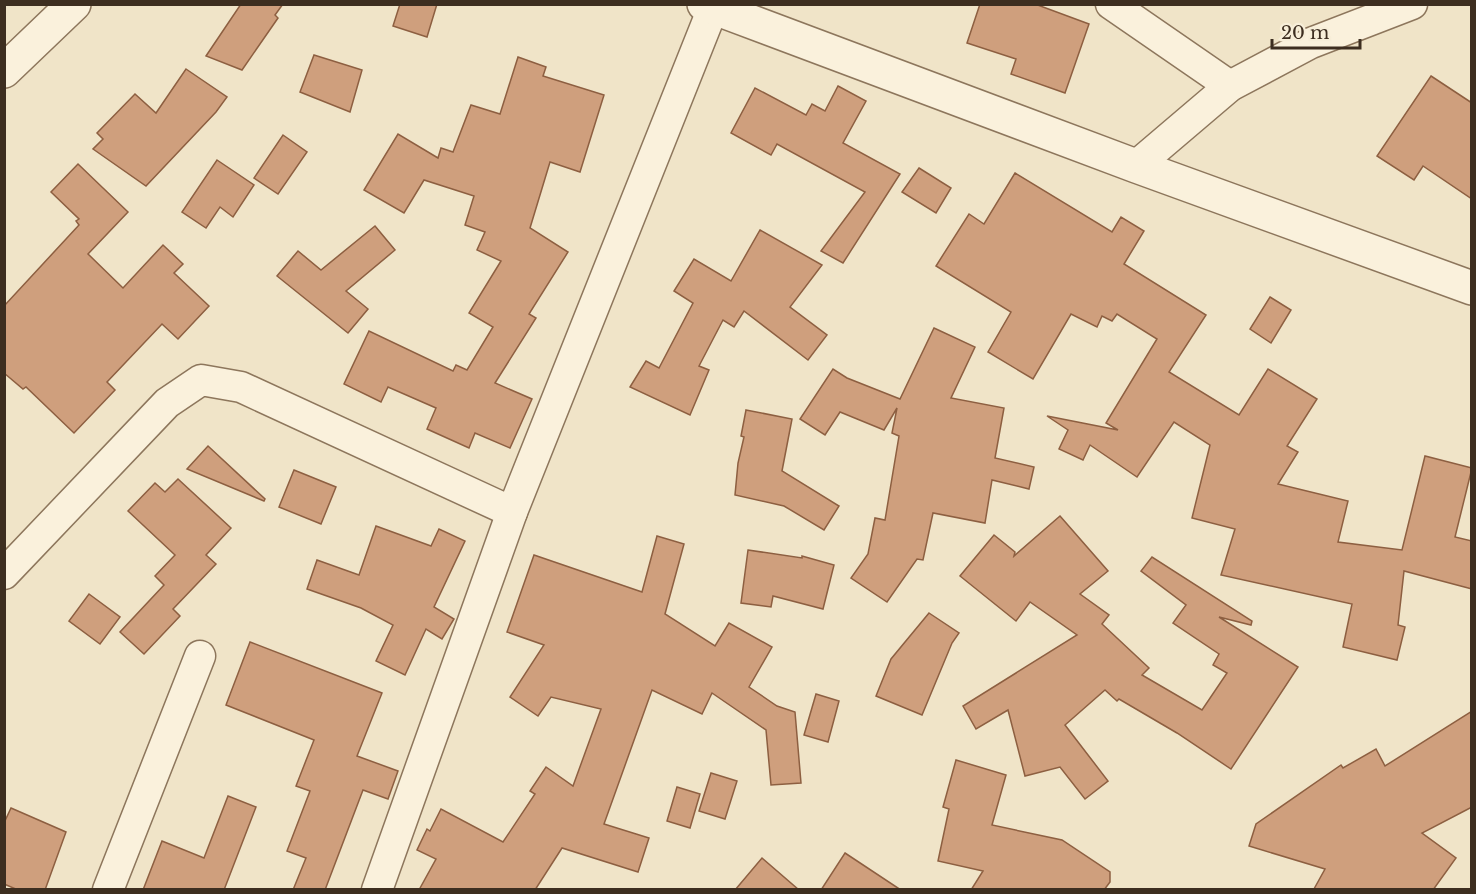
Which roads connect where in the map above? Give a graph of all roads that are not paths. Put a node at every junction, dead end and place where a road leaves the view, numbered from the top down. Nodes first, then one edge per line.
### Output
1 (74, 4) edge
2 (1111, 4) edge
3 (1412, 4) edge
4 (709, 6) edge
5 (4, 70) edge
6 (1230, 86) junction
7 (1136, 166) junction
8 (1472, 288) edge
9 (512, 512) junction
10 (4, 574) edge
11 (200, 656) dead end
12 (108, 890) edge
13 (377, 890) edge

1 - 5 street
2 - 6 street
3 - 6 street
4 - 7 street
4 - 9 street
6 - 7 street
7 - 8 street
9 - 10 street
9 - 13 street
11 - 12 street

